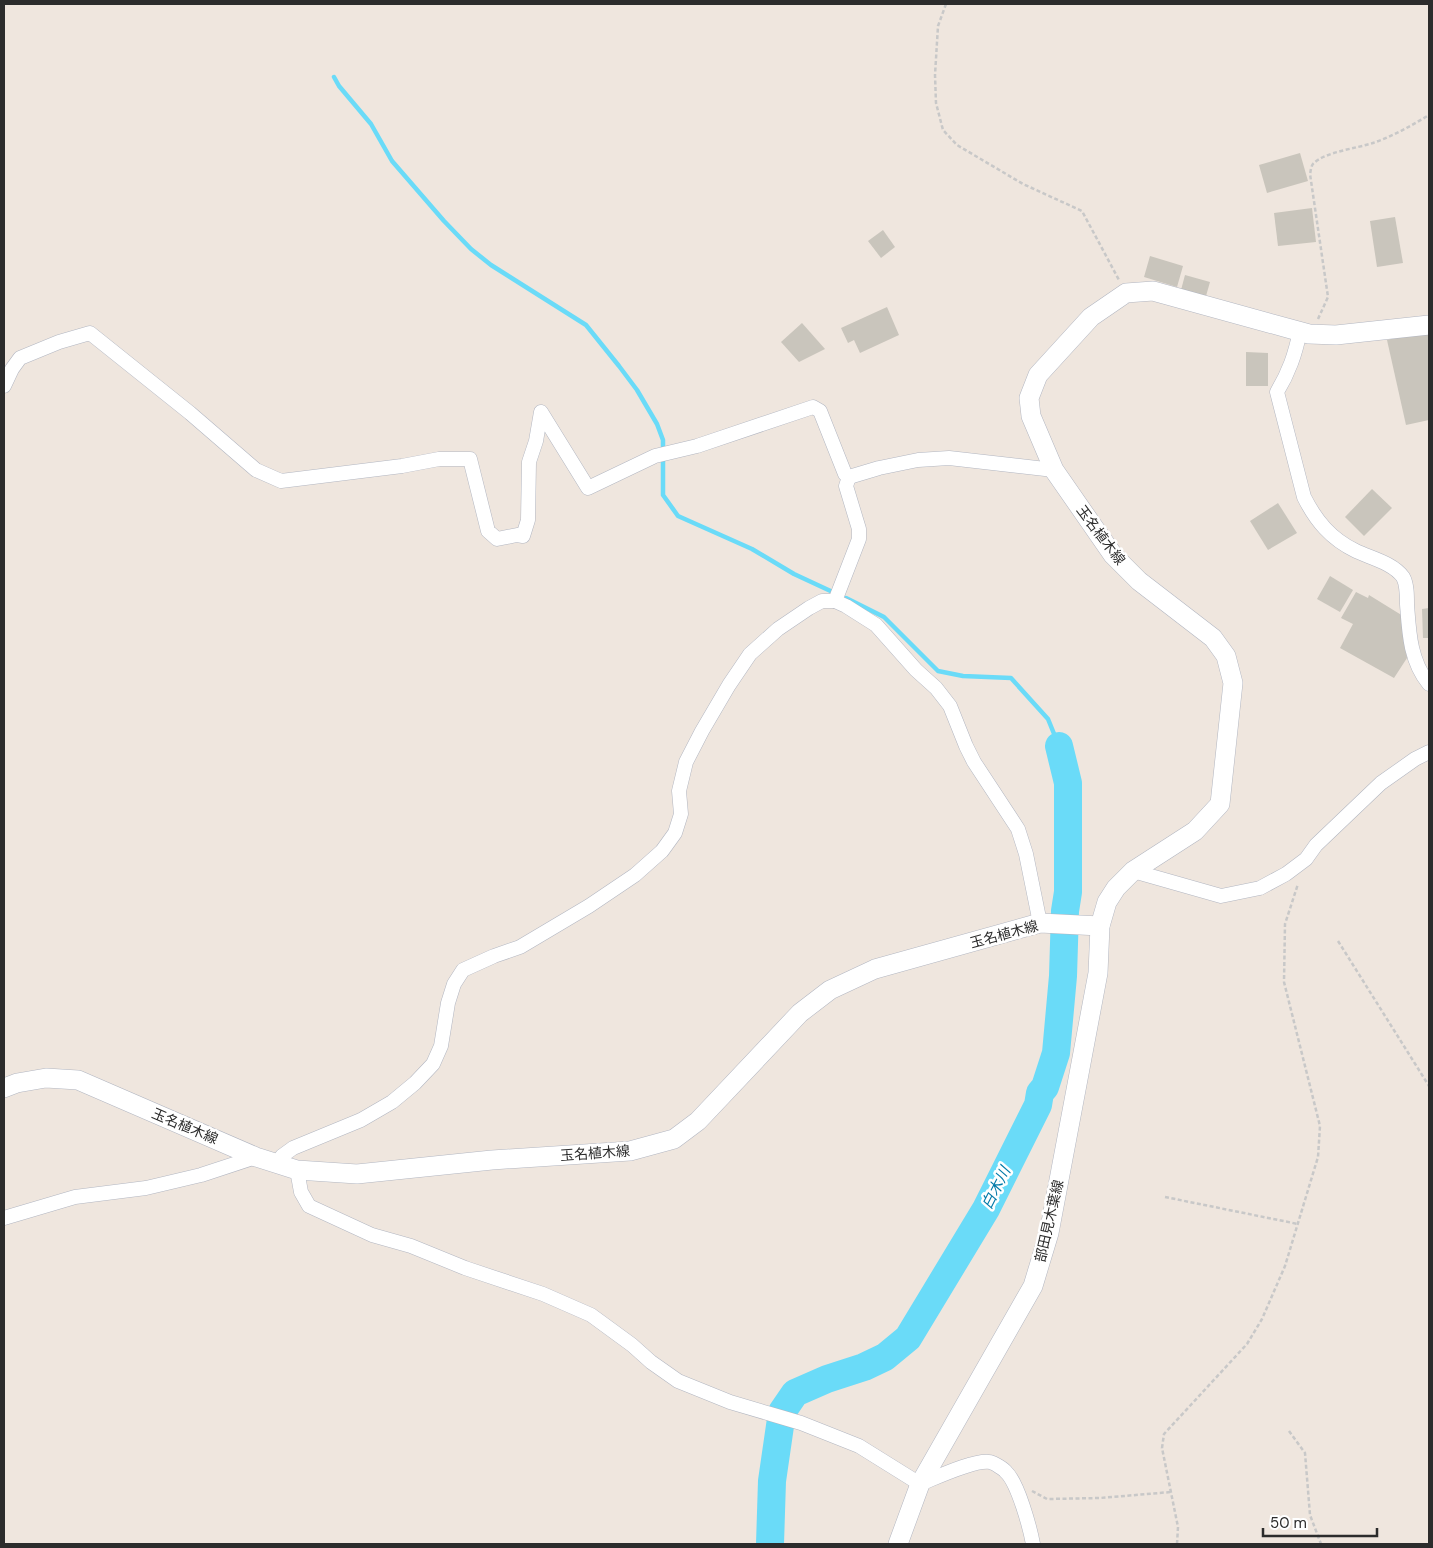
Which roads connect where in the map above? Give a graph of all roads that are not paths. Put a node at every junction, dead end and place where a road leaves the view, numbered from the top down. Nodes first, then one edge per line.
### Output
1 (1429, 325) edge
2 (1304, 333) junction
3 (4, 386) edge
4 (1054, 470) junction
5 (849, 477) junction
6 (835, 601) junction
7 (1429, 684) edge
8 (1429, 752) edge
9 (1133, 871) junction
10 (1045, 924) junction
11 (1100, 926) junction
12 (4, 1088) edge
13 (256, 1156) junction
14 (277, 1164) junction
15 (297, 1170) junction
16 (4, 1218) edge
17 (920, 1484) junction
18 (898, 1544) edge
19 (1033, 1544) edge

1 - 2 main road, 玉名植木線
2 - 4 main road, 玉名植木線
2 - 7 street
3 - 5 street
4 - 5 street
4 - 9 main road, 玉名植木線
5 - 6 street
6 - 10 street
6 - 14 street
8 - 9 street
9 - 11 main road, 玉名植木線
10 - 11 main road, 玉名植木線
10 - 15 main road, 玉名植木線
11 - 17 main road, 部田見木葉線
12 - 13 main road, 玉名植木線
13 - 14 main road, 玉名植木線
13 - 16 street
14 - 15 main road, 玉名植木線
15 - 17 street
17 - 18 main road, 部田見木葉線
17 - 19 street

